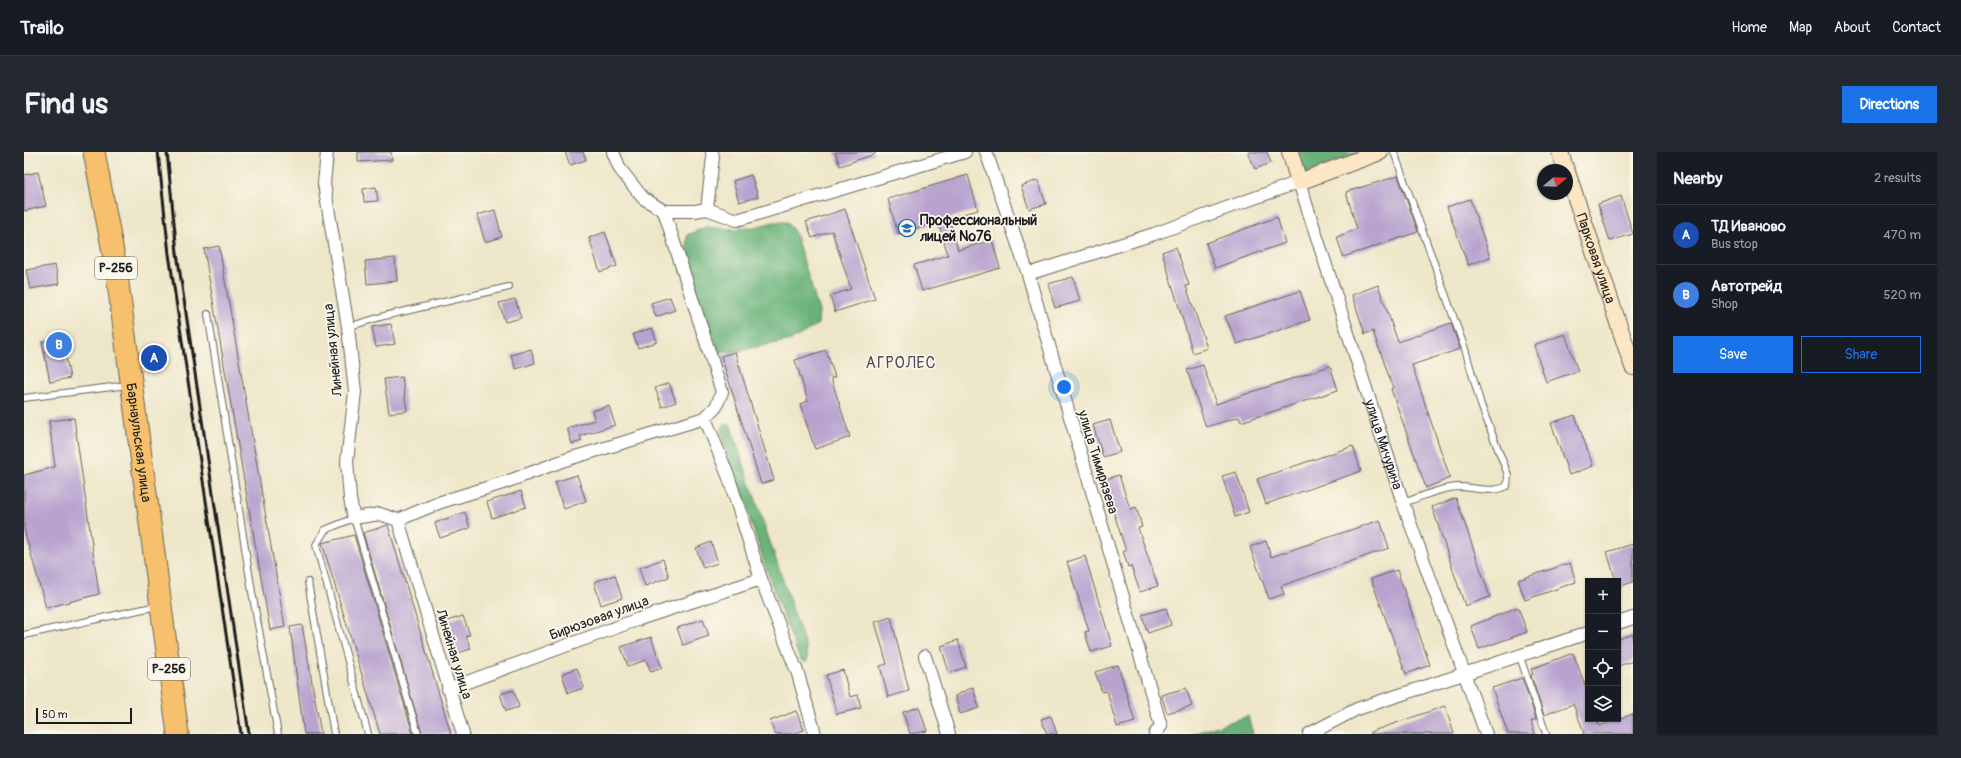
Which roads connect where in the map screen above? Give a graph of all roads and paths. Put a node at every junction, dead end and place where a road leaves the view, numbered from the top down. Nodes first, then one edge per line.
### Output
1 (94, 152) edge
2 (327, 152) edge
3 (613, 152) edge
4 (712, 152) edge
5 (965, 152) edge
6 (986, 152) edge
7 (1290, 152) edge
8 (1380, 152) edge
9 (1394, 152) edge
10 (1560, 152) edge
11 (1564, 164) edge
12 (1299, 182) junction
13 (1573, 189) edge
14 (708, 209) junction
15 (664, 211) junction
16 (1028, 274) junction
17 (509, 287) dead end
18 (208, 314) dead end
19 (348, 327) junction
20 (1633, 367) edge
21 (131, 385) junction
22 (24, 398) edge
23 (705, 418) junction
24 (1403, 503) junction
25 (354, 518) junction
26 (398, 520) junction
27 (761, 579) junction
28 (308, 582) dead end
29 (160, 605) junction
30 (1633, 618) edge
31 (1621, 622) edge
32 (1585, 634) edge
33 (24, 635) edge
34 (925, 656) dead end
35 (1520, 657) junction
36 (1465, 674) junction
37 (448, 689) junction
38 (178, 734) edge
39 (278, 734) edge
40 (334, 734) edge
41 (368, 734) edge
42 (418, 734) edge
43 (463, 734) edge
44 (815, 734) edge
45 (949, 734) edge
46 (1155, 734) edge
47 (1309, 734) edge
48 (1486, 734) edge
49 (1546, 734) edge

1 - 21 highway, Барнаульская улица / Р-256
2 - 19 street, Линейная улица
3 - 15 street
4 - 14 street
5 - 14 street
6 - 16 street, улица Тимирязева
7 - 12 street, улица Мичурина
8 - 12 street
9 - 24 lane
10 - 11 street, Парковая улица
12 - 16 street
12 - 24 street, улица Мичурина
13 - 20 street, Парковая улица
14 - 15 street
15 - 23 street
16 - 46 street, улица Тимирязева
17 - 19 lane
18 - 39 lane
19 - 25 street, Линейная улица
21 - 22 lane
21 - 29 highway, Барнаульская улица / Р-256
23 - 26 street
23 - 27 street
24 - 36 street, улица Мичурина
25 - 26 street
25 - 41 lane
25 - 42 lane
26 - 37 street, Линейная улица
27 - 37 street, Бирюзовая улица
27 - 44 street
28 - 40 lane
29 - 33 lane
29 - 38 highway, Барнаульская улица / Р-256
30 - 31 street
32 - 35 street
34 - 45 street
35 - 36 street
35 - 49 lane
36 - 47 street
36 - 48 street, улица Мичурина
37 - 43 street, Линейная улица

